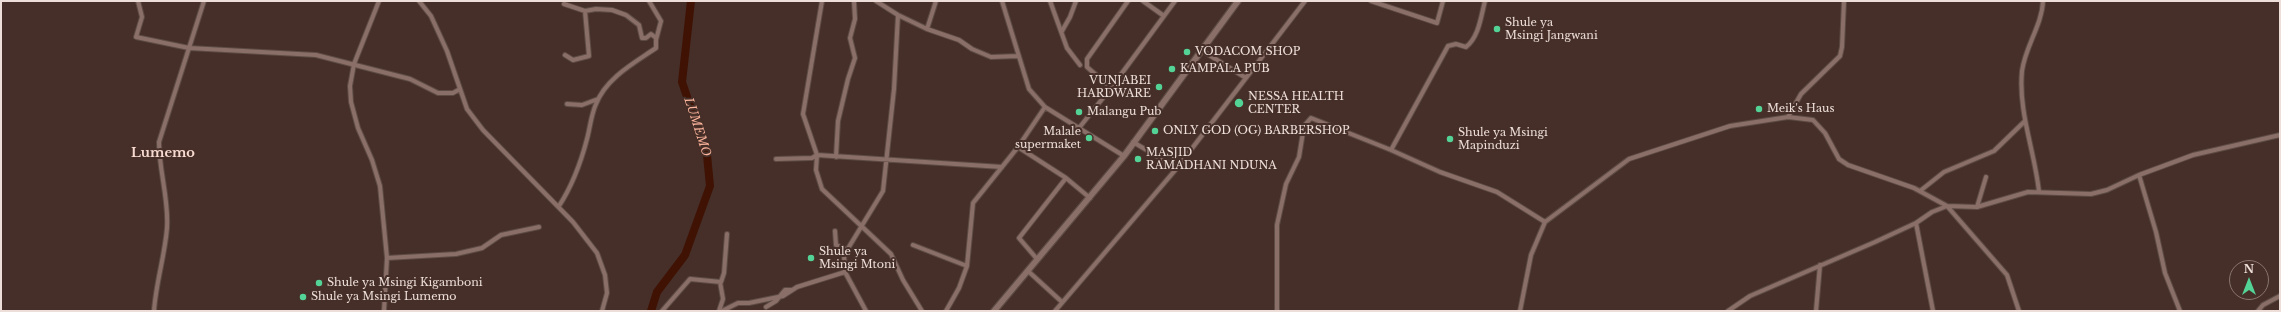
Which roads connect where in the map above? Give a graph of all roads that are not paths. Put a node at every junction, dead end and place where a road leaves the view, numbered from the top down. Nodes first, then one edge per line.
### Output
1 (138, 1) edge
2 (204, 1) edge
3 (379, 1) edge
4 (419, 1) edge
5 (649, 1) edge
6 (822, 1) edge
7 (854, 1) edge
8 (876, 1) edge
9 (936, 1) edge
10 (1002, 1) edge
11 (1050, 1) edge
12 (1076, 1) edge
13 (1128, 1) edge
14 (1143, 1) edge
15 (1175, 1) edge
16 (1238, 1) edge
17 (1304, 1) edge
18 (1371, 1) edge
19 (1443, 1) edge
20 (1485, 1) edge
21 (1844, 1) edge
22 (2043, 1) edge
23 (564, 4) dead end
24 (585, 11) junction
25 (898, 15) junction
26 (1164, 16) junction
27 (927, 29) junction
28 (1062, 31) junction
29 (656, 38) junction
30 (189, 48) junction
31 (1201, 50) junction
32 (565, 55) dead end
33 (1019, 56) junction
34 (354, 64) junction
35 (1080, 65) dead end
36 (1246, 78) junction
37 (1111, 88) junction
38 (460, 89) junction
39 (598, 99) junction
40 (567, 104) dead end
41 (1045, 107) junction
42 (1788, 117) junction
43 (2026, 121) junction
44 (1078, 128) junction
45 (2280, 135) edge
46 (1134, 142) junction
47 (1018, 147) junction
48 (1391, 150) junction
49 (817, 156) junction
50 (1124, 156) junction
51 (836, 157) junction
52 (776, 159) dead end
53 (886, 159) junction
54 (1002, 167) junction
55 (1177, 168) junction
56 (2139, 175) junction
57 (1986, 177) dead end
58 (1066, 178) junction
59 (1920, 190) junction
60 (2039, 192) junction
61 (1090, 198) junction
62 (559, 206) junction
63 (1947, 206) junction
64 (1977, 207) junction
65 (1545, 222) junction
66 (1916, 223) junction
67 (863, 225) junction
68 (539, 226) dead end
69 (835, 231) dead end
70 (727, 234) dead end
71 (913, 246) dead end
72 (848, 250) junction
73 (387, 258) junction
74 (1037, 259) junction
75 (1820, 265) junction
76 (967, 266) junction
77 (1028, 271) junction
78 (845, 272) junction
79 (720, 282) junction
80 (779, 296) junction
81 (2280, 296) edge
82 (1062, 302) junction
83 (766, 307) dead end
84 (154, 311) edge
85 (384, 311) edge
86 (602, 311) edge
87 (662, 311) edge
88 (719, 311) edge
89 (722, 311) edge
90 (866, 311) edge
91 (922, 311) edge
92 (946, 311) edge
93 (994, 311) edge
94 (1055, 311) edge
95 (1277, 311) edge
96 (1520, 311) edge
97 (1728, 311) edge
98 (1816, 311) edge
99 (1933, 311) edge
100 (2019, 311) edge
101 (2180, 311) edge
102 (2258, 311) edge

1 - 30 street
2 - 30 street
3 - 34 street
4 - 38 street
5 - 29 street
6 - 49 street
7 - 51 street
8 - 25 street
9 - 27 street
10 - 33 street
11 - 28 street
12 - 28 street
13 - 37 street
14 - 26 street
15 - 26 street
16 - 31 main road
17 - 36 street
18 - 19 street
20 - 48 street
21 - 42 street
22 - 43 street
23 - 24 street
24 - 29 street
24 - 32 street
25 - 27 street
25 - 53 street
26 - 37 street
27 - 33 street
28 - 35 street
29 - 39 street
30 - 34 street
30 - 84 street
31 - 36 street
31 - 46 main road
33 - 41 street
34 - 38 street
34 - 73 street
36 - 55 street
37 - 44 street
38 - 62 street
39 - 40 street
39 - 62 street
41 - 44 street
41 - 47 street
42 - 59 street
42 - 65 street
43 - 59 street
43 - 60 street
44 - 50 street
45 - 56 street
46 - 50 main road
46 - 55 street
47 - 54 street
47 - 58 street
48 - 65 street
48 - 95 street
49 - 51 street
49 - 52 street
49 - 67 street
50 - 61 main road
51 - 53 street
53 - 54 street
53 - 67 street
54 - 76 street
55 - 82 street
56 - 60 street
56 - 101 street
57 - 64 street
58 - 61 street
58 - 74 street
59 - 63 street
60 - 64 street
61 - 74 main road
62 - 86 street
63 - 64 street
63 - 66 street
63 - 100 street
65 - 96 street
66 - 75 street
66 - 99 street
67 - 72 street
67 - 91 street
68 - 73 street
69 - 72 street
70 - 79 street
71 - 76 street
72 - 78 street
73 - 85 street
74 - 77 main road
75 - 97 street
75 - 98 street
76 - 92 street
77 - 82 street
77 - 93 main road
78 - 80 street
78 - 90 street
79 - 87 street
79 - 88 street
80 - 83 street
80 - 89 street
81 - 102 street
82 - 94 street

